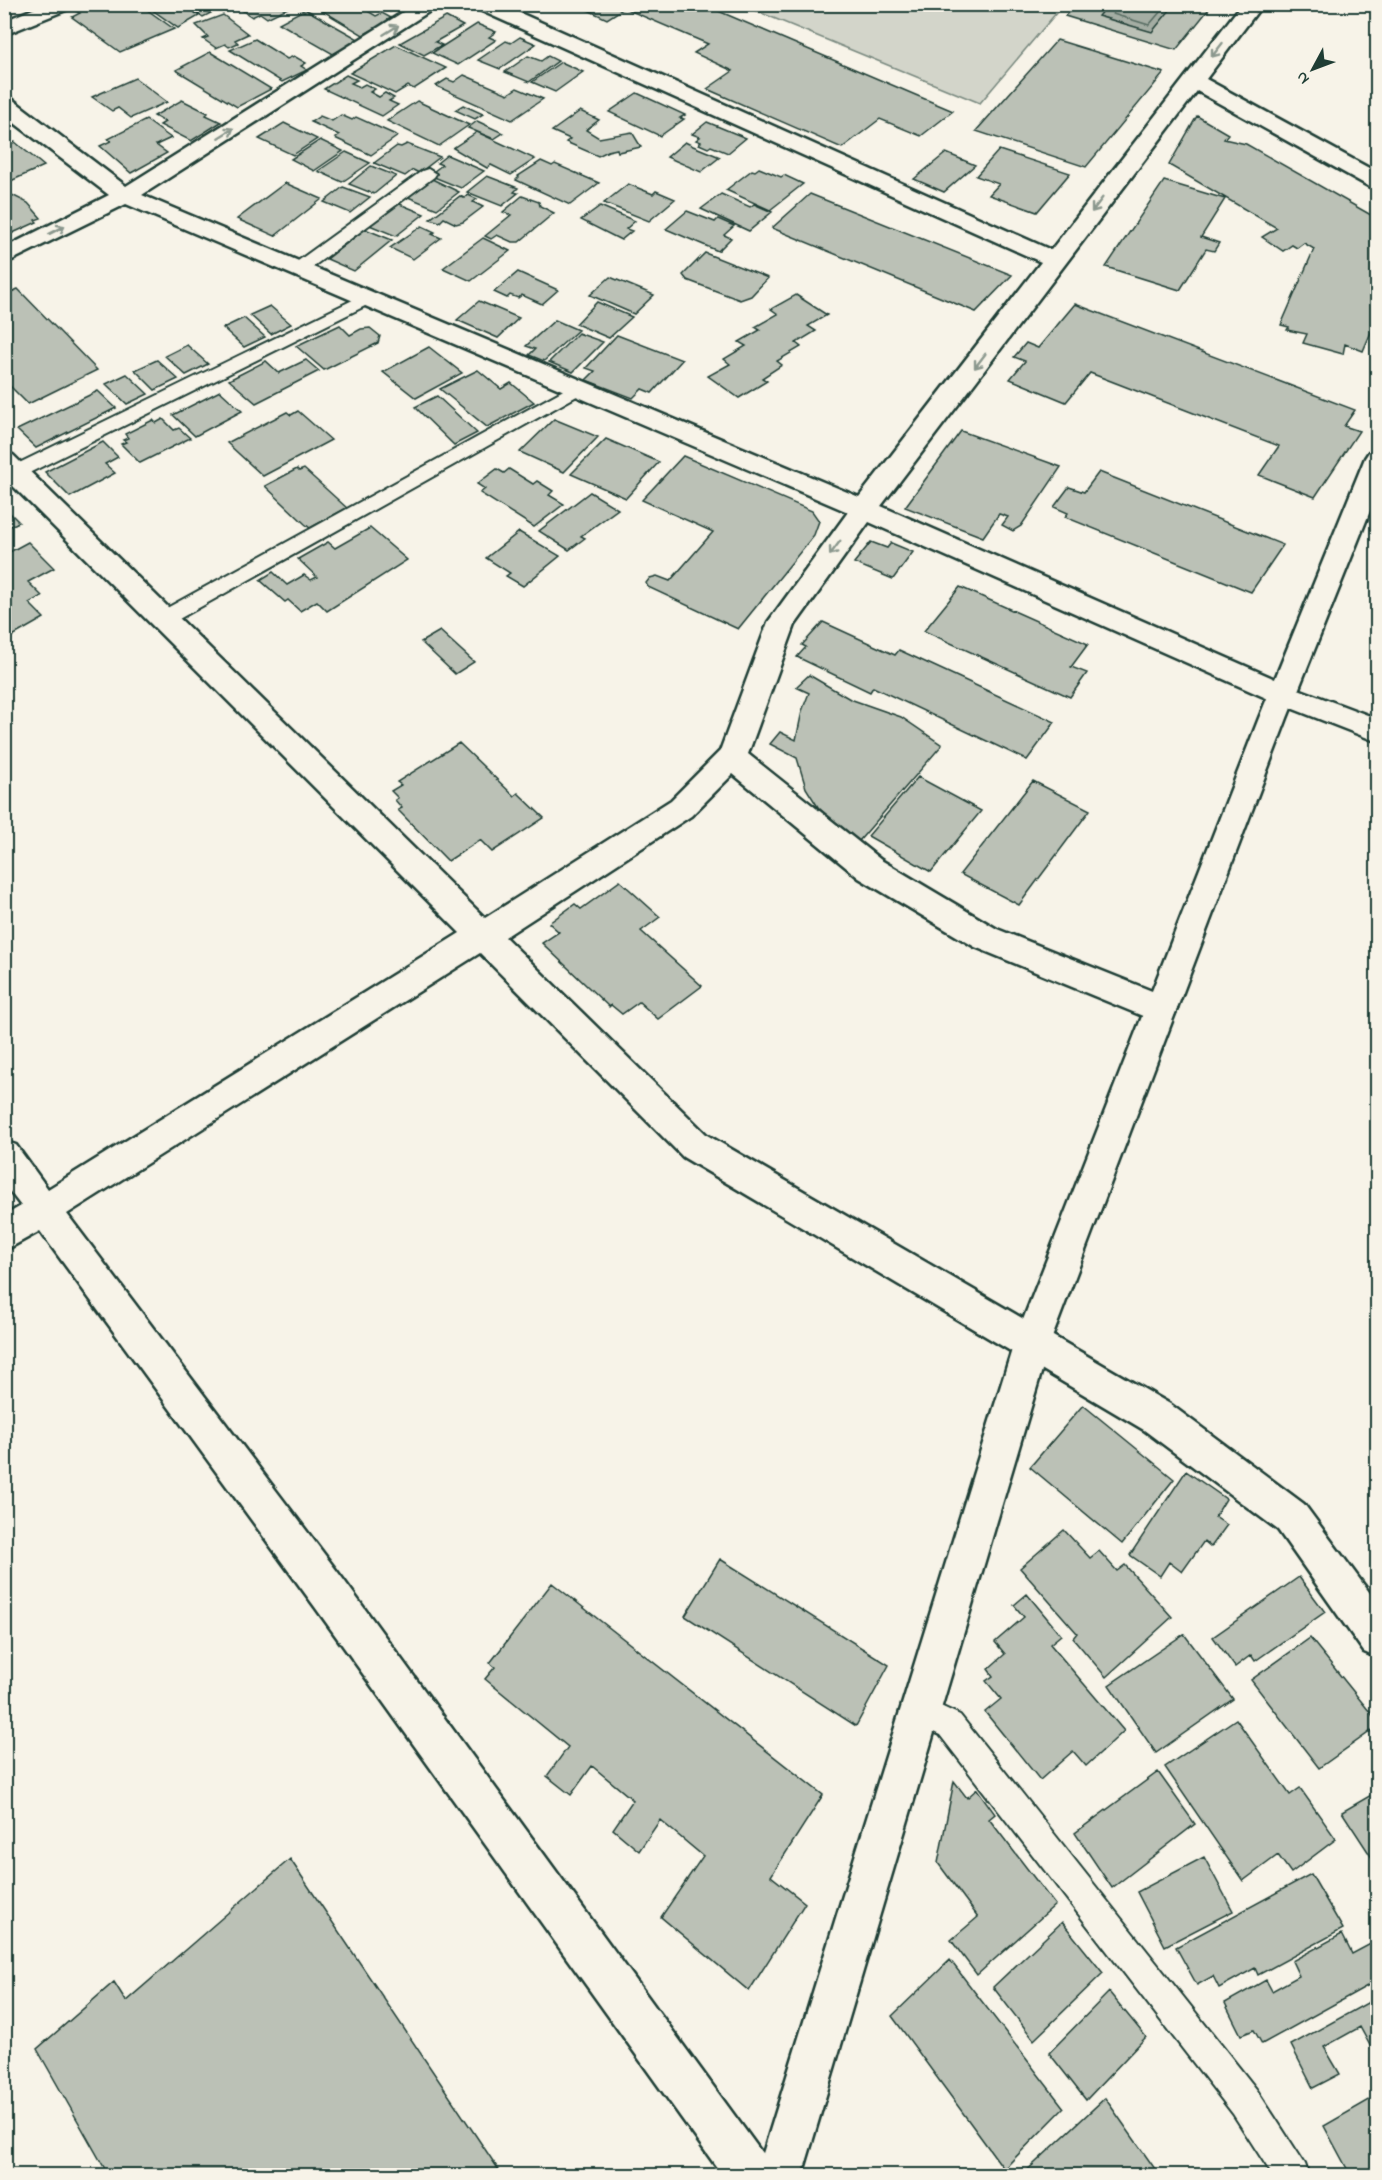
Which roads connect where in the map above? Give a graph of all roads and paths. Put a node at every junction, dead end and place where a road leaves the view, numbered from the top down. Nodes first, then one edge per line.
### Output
1 (64, 4) edge
2 (431, 4) edge
3 (482, 4) edge
4 (1253, 4) edge
5 (4, 29) edge
6 (1193, 80) junction
7 (4, 104) edge
8 (428, 174) dead end
9 (1377, 182) edge
10 (125, 196) junction
11 (4, 256) edge
12 (1055, 260) junction
13 (297, 270) junction
14 (365, 299) junction
15 (578, 388) junction
16 (1377, 459) edge
17 (10, 466) edge
18 (864, 508) junction
19 (164, 619) junction
20 (1283, 694) junction
21 (1377, 731) edge
22 (732, 757) junction
23 (481, 936) junction
24 (1161, 1009) junction
25 (4, 1156) edge
26 (44, 1210) junction
27 (4, 1235) edge
28 (1032, 1343) junction
29 (1377, 1638) edge
30 (919, 1711) junction
31 (751, 2175) edge
32 (779, 2175) edge
33 (1293, 2175) edge

1 - 5 street
10 -> 2 street
3 - 12 street
4 -> 6 street
6 - 9 street
6 -> 12 street
7 - 10 street
8 - 13 lane
11 -> 10 street
10 - 13 street
12 -> 18 street
13 - 14 street
14 - 15 street
14 - 17 lane
15 - 18 street
15 - 19 lane
16 - 20 street
17 - 19 street
18 - 20 street
18 -> 22 street
19 - 23 street
20 - 21 street
20 - 24 street
22 - 23 street
22 - 24 street
23 - 26 street
23 - 28 street
24 - 28 street
25 - 26 street
26 - 27 street
26 - 31 street
28 - 29 street
28 - 30 street
30 - 32 street
30 - 33 lane

